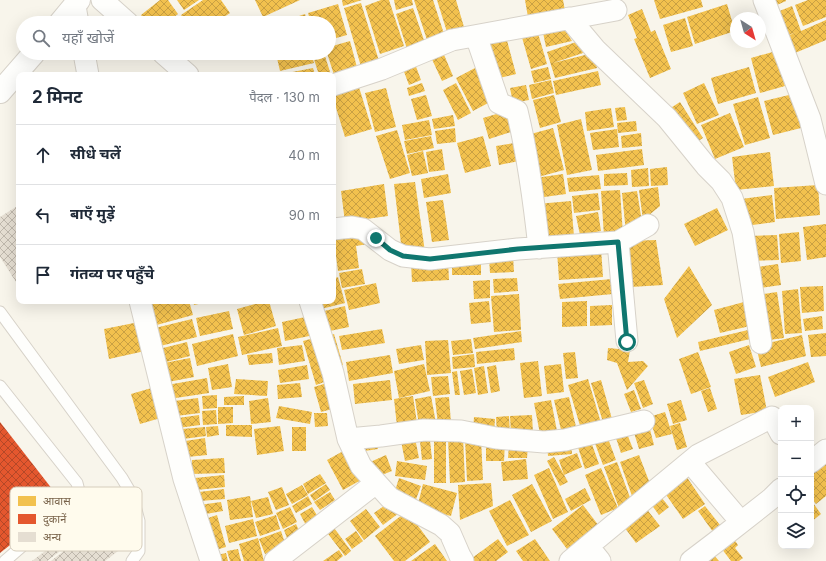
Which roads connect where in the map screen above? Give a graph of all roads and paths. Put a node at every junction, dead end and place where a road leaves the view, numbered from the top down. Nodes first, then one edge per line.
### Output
1 (102, 0) edge
2 (764, 0) edge
3 (616, 10) dead end
4 (120, 16) edge
5 (569, 18) junction
6 (476, 36) junction
7 (28, 60) edge
8 (85, 60) edge
9 (171, 60) edge
10 (17, 72) edge
11 (87, 72) edge
12 (185, 72) edge
13 (16, 74) edge
14 (336, 84) edge
15 (0, 92) edge
16 (826, 184) edge
17 (648, 224) dead end
18 (336, 229) edge
19 (618, 242) junction
20 (539, 248) junction
21 (141, 304) edge
22 (311, 304) edge
23 (0, 312) edge
24 (627, 342) dead end
25 (761, 343) dead end
26 (0, 386) edge
27 (644, 421) dead end
28 (778, 428) edge
29 (348, 439) junction
30 (826, 450) edge
31 (814, 460) edge
32 (690, 462) junction
33 (376, 483) junction
34 (78, 487) edge
35 (127, 487) edge
36 (778, 491) edge
37 (741, 522) junction
38 (16, 551) edge
39 (139, 551) edge
40 (594, 554) edge
41 (4, 561) edge
42 (132, 561) edge
43 (211, 561) edge
44 (275, 561) edge
45 (463, 561) edge
46 (570, 561) edge
47 (691, 561) edge

1 - 4 street
2 - 16 street
3 - 5 street
5 - 6 street
5 - 25 street
6 - 14 street
6 - 20 street
7 - 10 street
8 - 11 street
9 - 12 street
13 - 15 street
17 - 19 street
18 - 20 street
19 - 20 street
19 - 24 street
21 - 43 street
22 - 29 street
23 - 35 lane
26 - 34 lane
27 - 29 street
28 - 32 street
29 - 33 street
30 - 31 street
32 - 37 street
32 - 40 street
33 - 44 street
33 - 45 street
36 - 37 street
37 - 47 street
38 - 41 lane
39 - 42 lane
40 - 46 street

